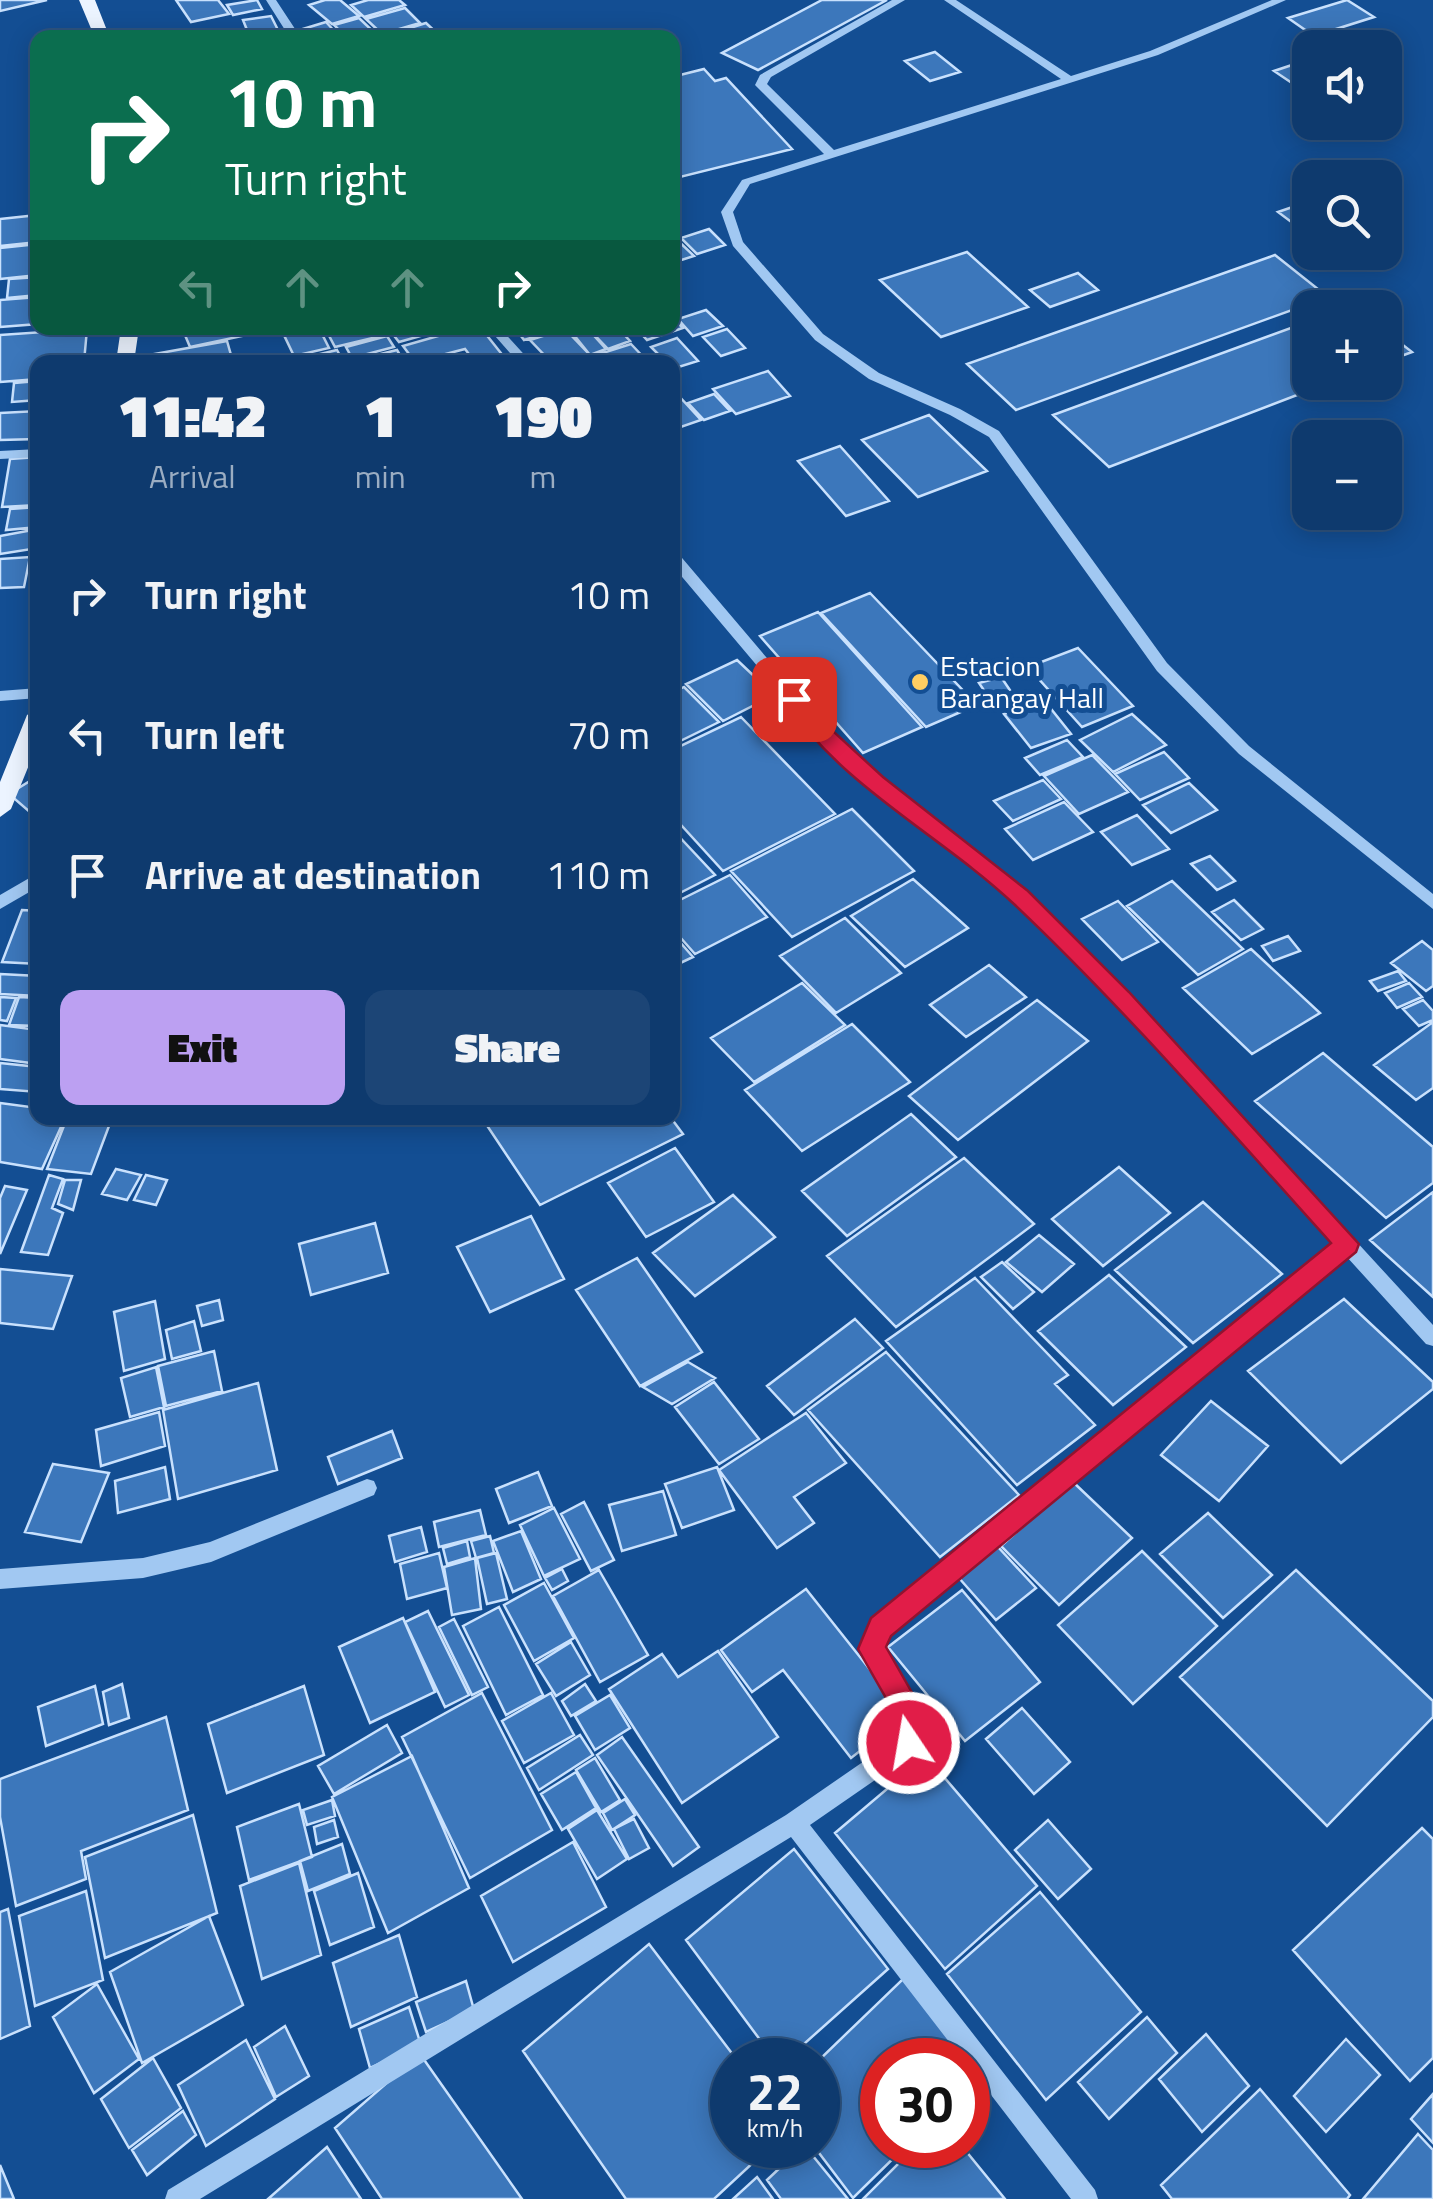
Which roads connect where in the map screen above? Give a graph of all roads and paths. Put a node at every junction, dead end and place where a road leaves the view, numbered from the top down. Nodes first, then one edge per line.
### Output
1 (87, 0) edge
2 (272, 0) edge
3 (900, 0) edge
4 (949, 0) edge
5 (1282, 0) edge
6 (100, 30) edge
7 (291, 30) edge
8 (1067, 78) junction
9 (831, 154) junction
10 (500, 335) edge
11 (519, 355) edge
12 (30, 453) edge
13 (0, 455) edge
14 (680, 564) edge
15 (30, 694) edge
16 (0, 696) edge
17 (30, 735) edge
18 (0, 810) edge
19 (30, 883) edge
20 (1433, 903) edge
21 (0, 904) edge
22 (1347, 1244) junction
23 (1433, 1338) edge
24 (367, 1488) dead end
25 (0, 1579) edge
26 (794, 1823) junction
27 (178, 2199) edge
28 (1086, 2199) edge

1 - 6 main road
2 - 7 street
3 - 9 street
4 - 8 street
5 - 8 street
8 - 9 street
9 - 20 street
10 - 11 street
12 - 13 street
14 - 22 street
15 - 16 street
17 - 18 main road
19 - 21 street
22 - 23 street
22 - 26 street
24 - 25 street
26 - 27 street
26 - 28 street

